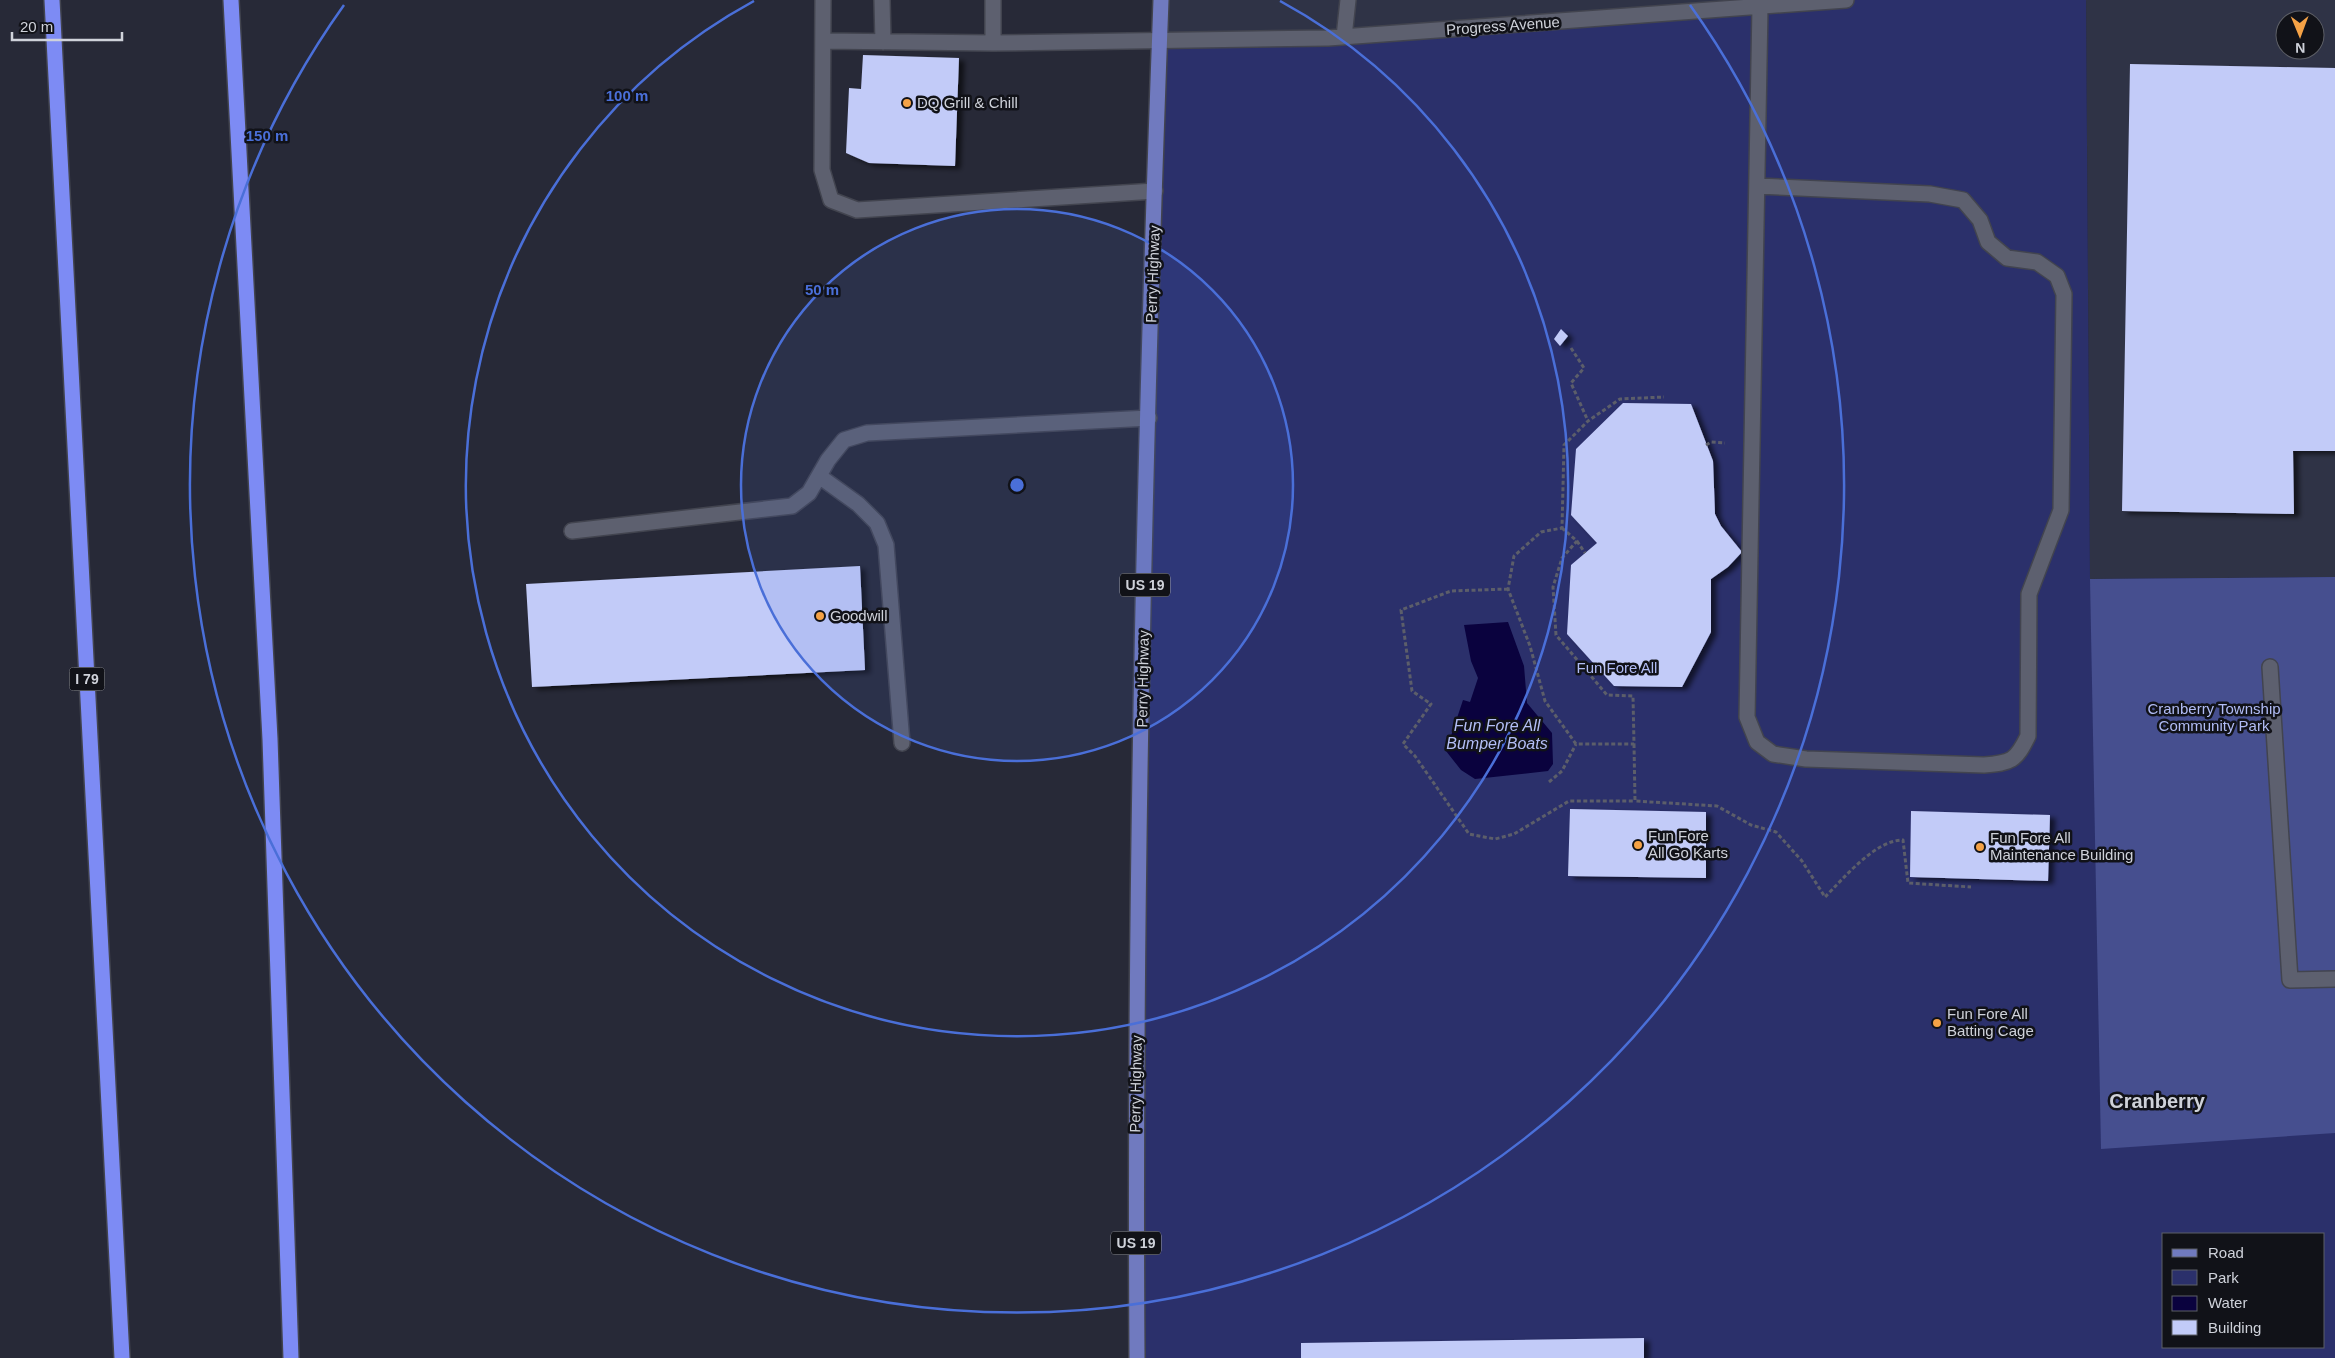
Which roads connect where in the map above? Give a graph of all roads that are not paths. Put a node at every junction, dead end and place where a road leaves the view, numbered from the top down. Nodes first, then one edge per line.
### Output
1 (52, 0) edge
2 (230, 0) edge
3 (822, 0) edge
4 (882, 0) edge
5 (993, 0) edge
6 (1161, 0) edge
7 (1348, 0) edge
8 (1846, 0) edge
9 (1760, 7) junction
10 (1344, 37) junction
11 (823, 40) junction
12 (1159, 41) junction
13 (882, 42) junction
14 (993, 43) junction
15 (1758, 186) junction
16 (1155, 191) junction
17 (1149, 418) junction
18 (819, 476) junction
19 (572, 531) dead end
20 (2270, 667) dead end
21 (902, 743) dead end
22 (2335, 979) edge
23 (122, 1358) edge
24 (291, 1358) edge
25 (1137, 1358) edge

1 - 23 highway, I 79
2 - 24 highway
3 - 11 street
4 - 13 street
5 - 14 street
6 - 12 main road, Perry Highway / US 19
7 - 10 street
8 - 9 street, Progress Avenue
9 - 10 street, Progress Avenue
9 - 15 street
10 - 12 street, Progress Avenue
11 - 13 street, Progress Avenue
11 - 16 street
12 - 14 street, Progress Avenue
12 - 16 main road, Perry Highway / US 19
13 - 14 street, Progress Avenue
15 - 15 street
16 - 17 main road, Perry Highway / US 19
17 - 18 street
17 - 25 main road, Perry Highway / US 19
18 - 19 street
18 - 21 street
20 - 22 street

